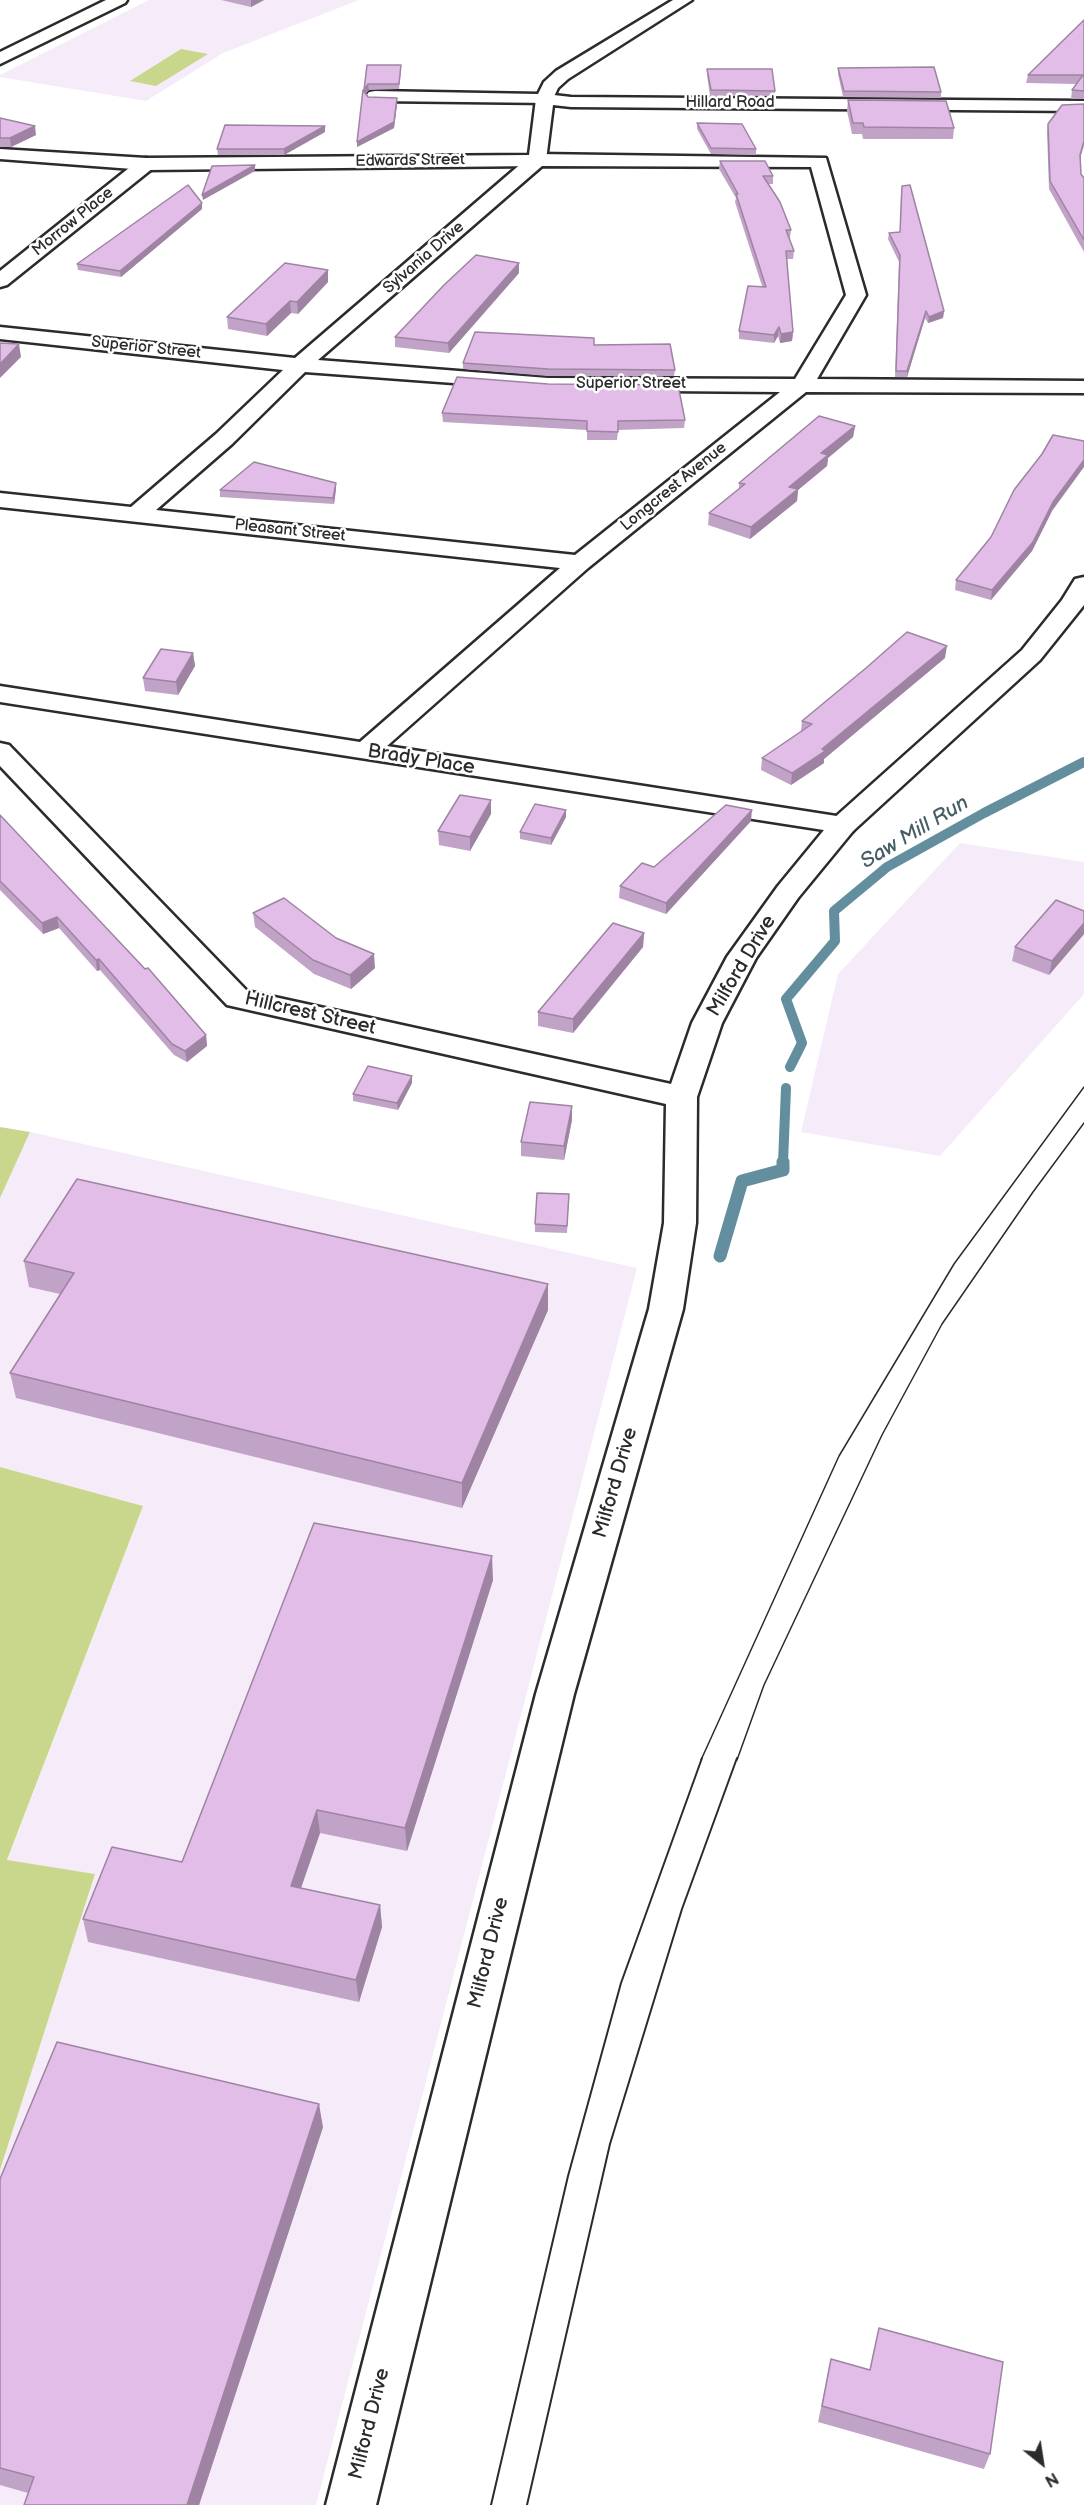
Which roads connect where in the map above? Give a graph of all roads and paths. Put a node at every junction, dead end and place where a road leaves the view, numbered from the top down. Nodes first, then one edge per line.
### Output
1 (119, 0) edge
2 (684, 0) edge
3 (0, 58) edge
4 (375, 96) edge
5 (544, 99) junction
6 (1084, 106) edge
7 (0, 154) edge
8 (537, 160) junction
9 (819, 162) joint
10 (146, 164) junction
11 (0, 281) edge
12 (0, 333) edge
13 (300, 365) junction
14 (803, 384) junction
15 (1084, 387) edge
16 (0, 500) edge
17 (136, 515) junction
18 (580, 563) junction
19 (1084, 584) edge
20 (0, 693) edge
21 (0, 751) edge
22 (366, 751) junction
23 (843, 825) junction
24 (682, 1098) junction
25 (351, 2505) edge

1 - 3 street
2 - 5 street
4 - 5 street, Hillard Road
5 - 6 street, Hillard Road
5 - 8 street
7 - 10 street, Edwards Street
8 - 9 street, Edwards Street
8 - 10 street, Edwards Street
8 - 13 street, Sylvania Drive
9 - 14 street, Longcrest Avenue
10 - 11 street, Morrow Place
12 - 13 street, Superior Street
13 - 14 street, Superior Street
13 - 17 street, Sylvania Drive
14 - 15 street, Superior Street
14 - 18 street, Longcrest Avenue
16 - 17 street, Pleasant Street
17 - 18 street, Pleasant Street
18 - 22 street, Longcrest Avenue
19 - 23 street, Milford Drive
20 - 22 street, Brady Place
21 - 24 street, Hillcrest Street
22 - 23 street, Brady Place
23 - 24 street, Milford Drive
24 - 25 street, Milford Drive

